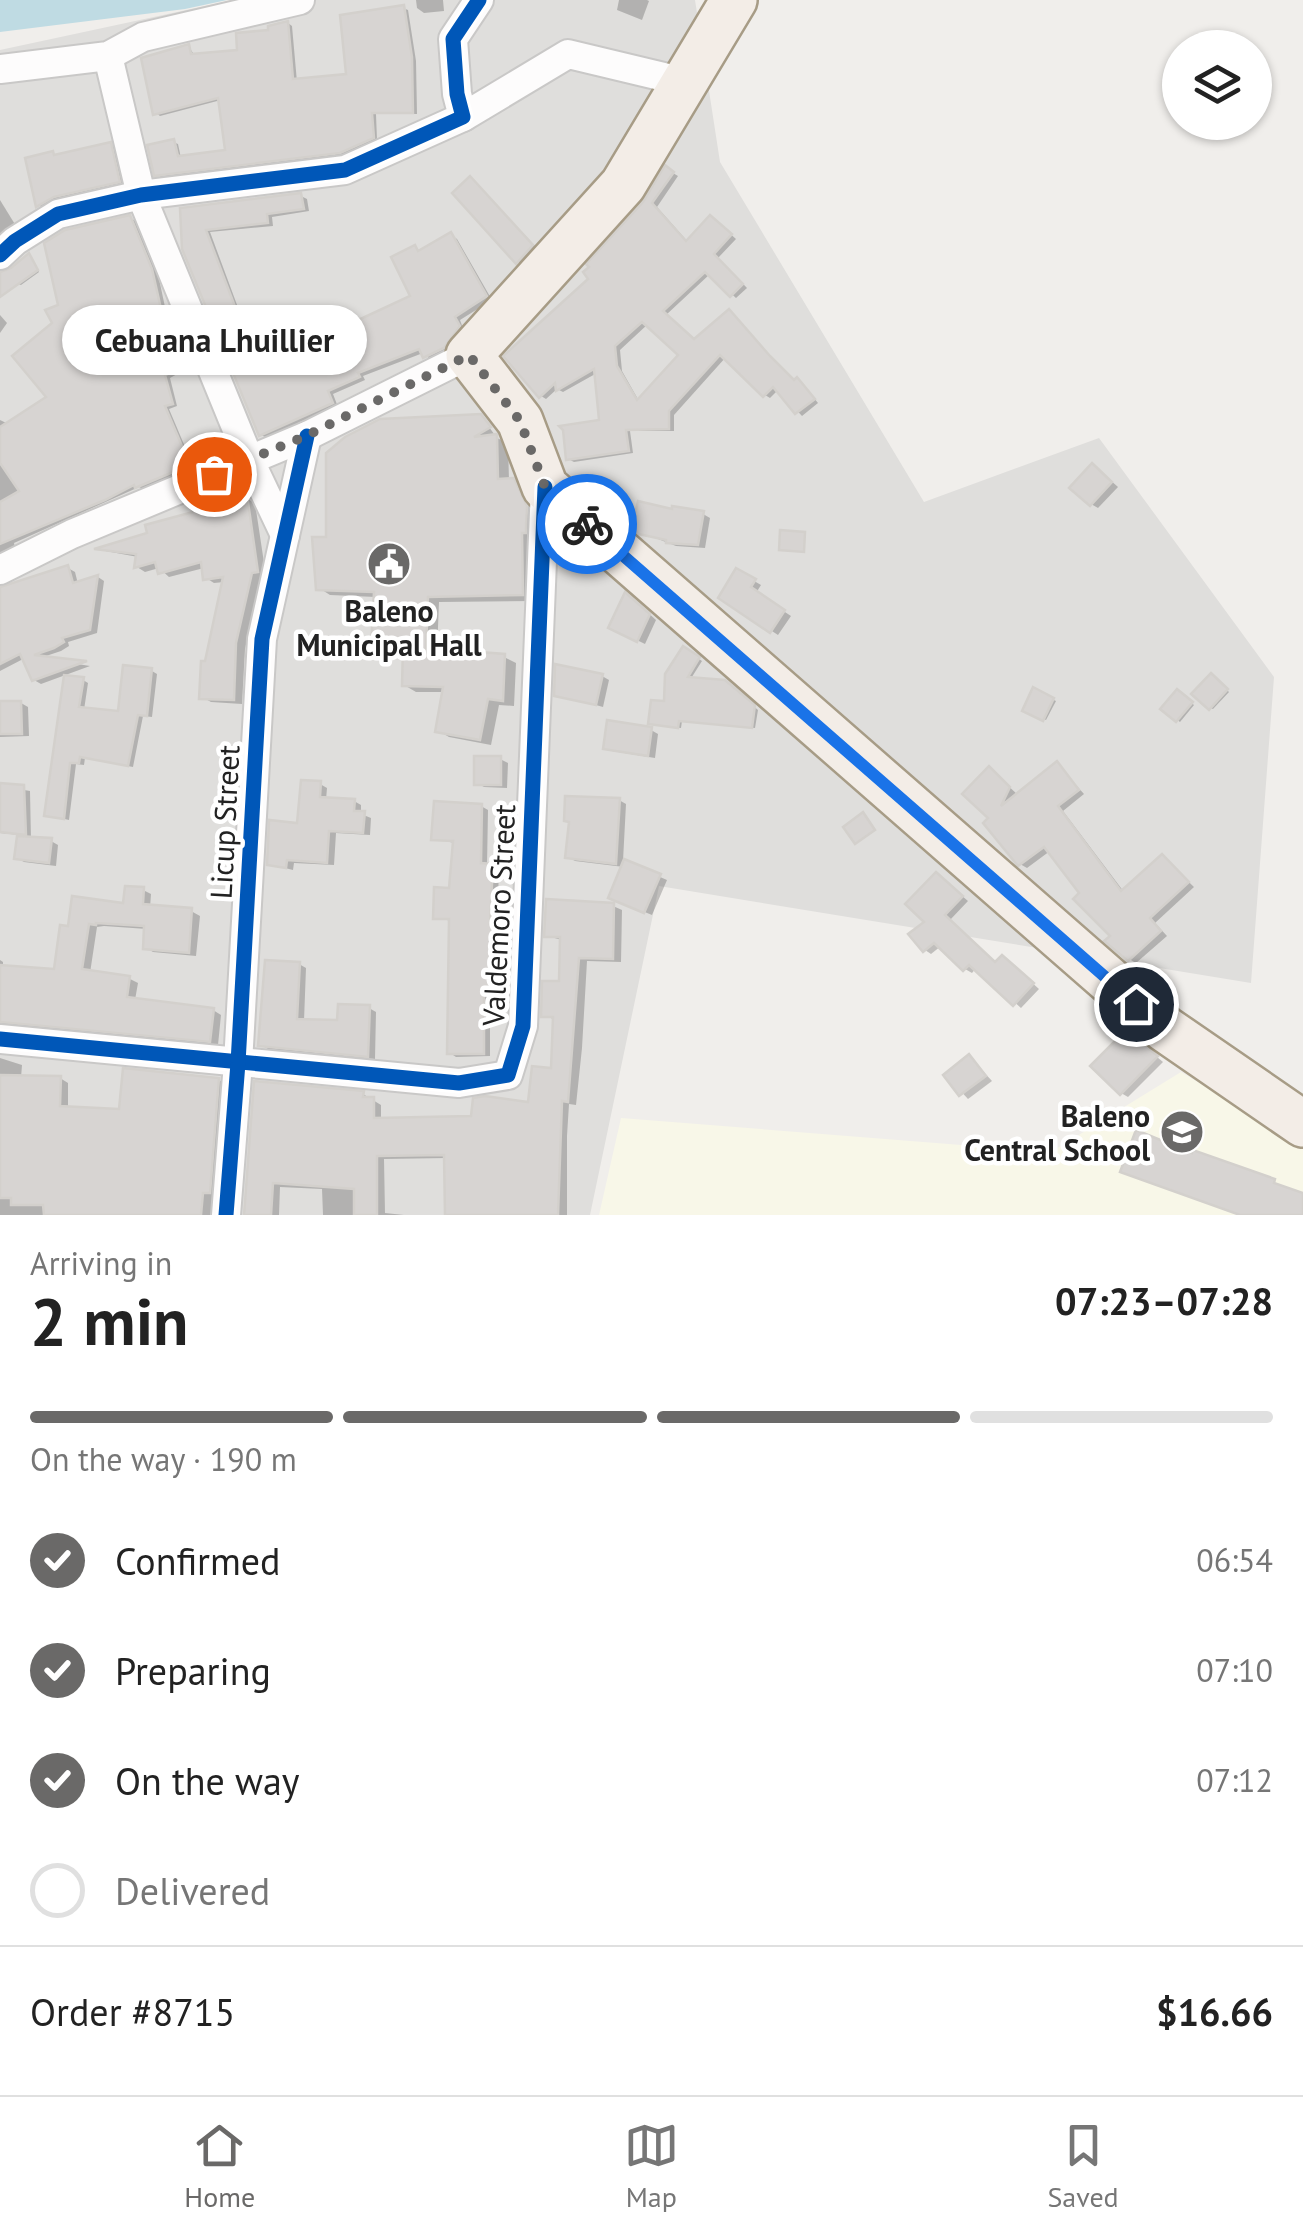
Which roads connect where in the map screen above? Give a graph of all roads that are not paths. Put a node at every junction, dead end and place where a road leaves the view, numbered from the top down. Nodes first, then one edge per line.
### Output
1 (300, 0) edge
2 (479, 0) edge
3 (734, 0) edge
4 (108, 56) junction
5 (0, 69) edge
6 (686, 82) junction
7 (464, 117) junction
8 (142, 195) junction
9 (0, 255) edge
10 (469, 355) junction
11 (306, 436) junction
12 (249, 459) junction
13 (545, 487) junction
14 (284, 535) junction
15 (0, 570) edge
16 (0, 1039) edge
17 (238, 1063) junction
18 (1303, 1124) edge
19 (226, 1215) edge

1 - 4 street
2 - 7 street
3 - 6 main road
4 - 5 street
4 - 8 street
6 - 7 street
6 - 10 main road
7 - 8 street
8 - 9 street
8 - 12 street
10 - 11 street
10 - 13 main road, Valdemoro Street
11 - 12 street
11 - 14 street, Licup Street
12 - 14 street
12 - 15 street
13 - 17 street, Valdemoro Street
13 - 18 main road
14 - 17 street, Licup Street
16 - 17 street, Valdemoro Street
17 - 19 street, Licup Street

